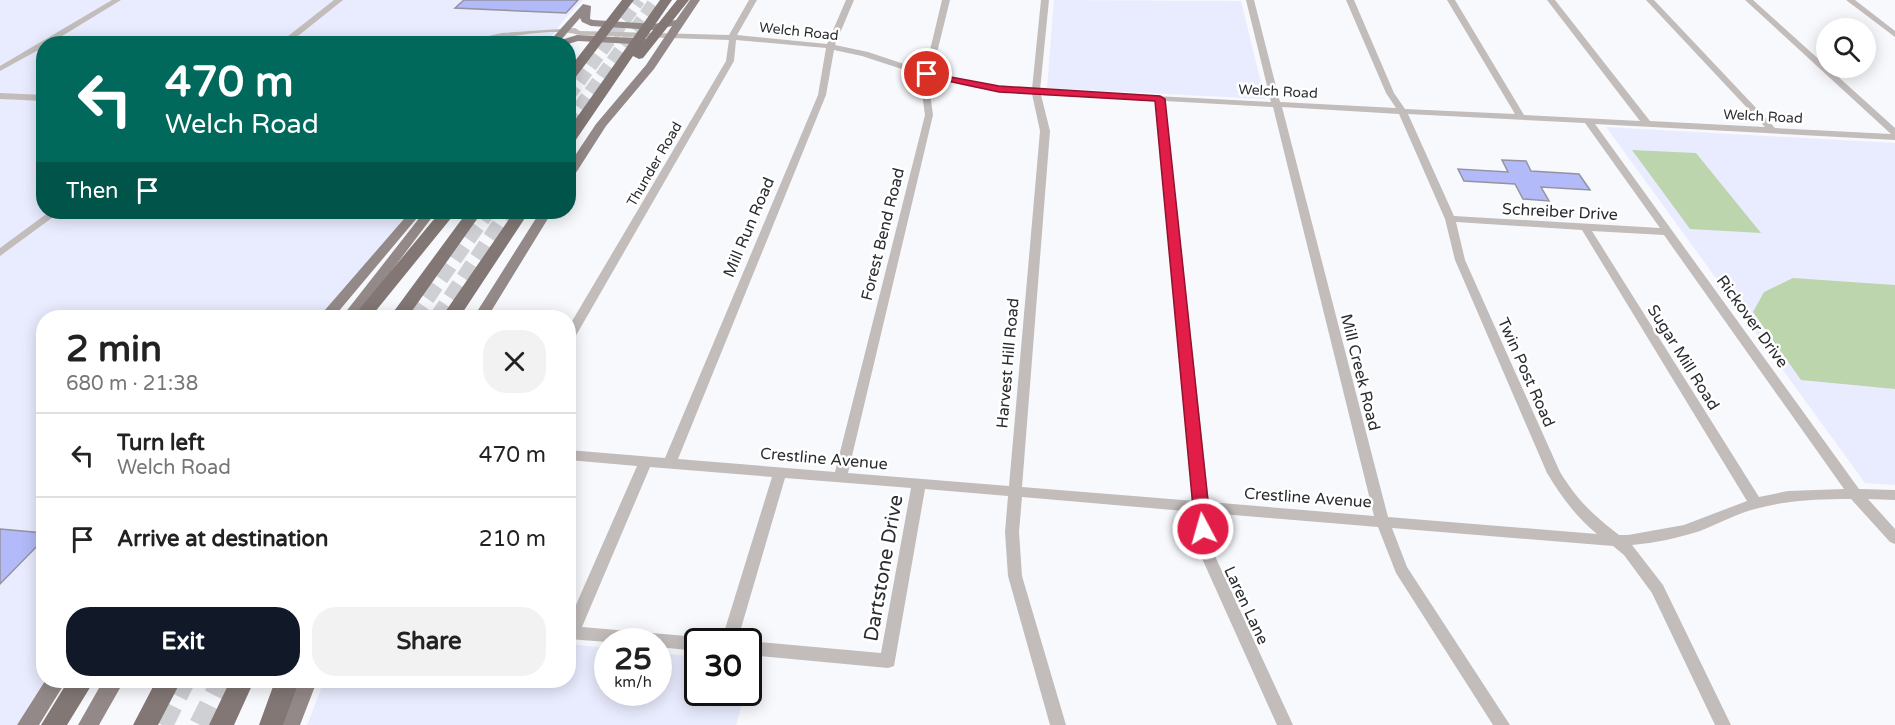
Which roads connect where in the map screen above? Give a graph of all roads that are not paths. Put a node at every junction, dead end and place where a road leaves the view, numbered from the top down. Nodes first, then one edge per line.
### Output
1 (117, 0) edge
2 (339, 0) edge
3 (628, 0) edge
4 (666, 0) edge
5 (683, 0) edge
6 (694, 0) edge
7 (753, 0) edge
8 (850, 0) edge
9 (946, 0) edge
10 (1045, 0) edge
11 (1250, 0) edge
12 (1350, 0) edge
13 (1451, 0) edge
14 (1551, 0) edge
15 (1650, 0) edge
16 (1749, 0) edge
17 (1850, 0) edge
18 (589, 4) edge
19 (668, 32) junction
20 (570, 33) junction
21 (56, 36) edge
22 (292, 36) edge
23 (489, 36) edge
24 (565, 36) edge
25 (566, 36) edge
26 (1895, 36) edge
27 (733, 39) junction
28 (830, 46) junction
29 (36, 48) edge
30 (657, 57) junction
31 (576, 68) edge
32 (0, 69) edge
33 (927, 74) junction
34 (610, 79) junction
35 (1036, 92) junction
36 (0, 96) edge
37 (36, 98) edge
38 (1160, 99) junction
39 (1276, 105) junction
40 (1402, 111) junction
41 (1521, 117) junction
42 (1588, 121) junction
43 (1647, 124) junction
44 (576, 129) edge
45 (1772, 130) junction
46 (1895, 135) edge
47 (576, 164) edge
48 (46, 219) edge
49 (410, 219) edge
50 (425, 219) edge
51 (442, 219) edge
52 (469, 219) edge
53 (516, 219) edge
54 (542, 219) edge
55 (1450, 219) junction
56 (1585, 227) junction
57 (1667, 232) junction
58 (0, 253) edge
59 (332, 310) edge
60 (354, 310) edge
61 (367, 310) edge
62 (404, 310) edge
63 (455, 310) edge
64 (485, 310) edge
65 (576, 325) edge
66 (576, 456) edge
67 (645, 463) junction
68 (669, 464) junction
69 (780, 472) junction
70 (840, 477) junction
71 (919, 483) junction
72 (1015, 491) junction
73 (1855, 494) junction
74 (1895, 495) edge
75 (1755, 503) junction
76 (1200, 506) junction
77 (1382, 520) junction
78 (1895, 538) edge
79 (1618, 541) junction
80 (576, 619) edge
81 (733, 628) edge
82 (576, 634) edge
83 (684, 643) edge
84 (762, 649) edge
85 (51, 688) edge
86 (77, 688) edge
87 (110, 688) edge
88 (165, 688) edge
89 (239, 688) edge
90 (284, 688) edge
91 (304, 688) edge
92 (27, 725) edge
93 (53, 725) edge
94 (88, 725) edge
95 (145, 725) edge
96 (221, 725) edge
97 (271, 725) edge
98 (291, 725) edge
99 (1058, 725) edge
100 (1285, 725) edge
101 (1502, 725) edge
102 (1723, 725) edge

1 - 21 street
2 - 22 street
3 - 31 highway
4 - 34 highway
5 - 34 highway
6 - 19 main road
7 - 27 street, Thunder Road
8 - 28 street, Mill Run Road
9 - 33 street, Forest Bend Road
10 - 35 street, Harvest Hill Road
11 - 39 street, Mill Creek Road
12 - 40 street, Twin Post Road
13 - 41 street
14 - 43 street
15 - 45 street
16 - 46 street
17 - 26 street
18 - 19 main road
18 - 20 main road
19 - 20 street, Welch Road
19 - 27 street, Welch Road
19 - 30 main road
20 - 23 street, Welch Road
20 - 24 main road
20 - 25 main road
20 - 30 main road
27 - 28 street, Welch Road
27 - 65 street, Thunder Road
28 - 33 street, Welch Road
28 - 68 street, Mill Run Road
29 - 32 street
30 - 47 main road
33 - 35 street, Welch Road
33 - 70 street, Forest Bend Road
34 - 44 highway
35 - 38 street, Welch Road
35 - 72 street, Harvest Hill Road
36 - 37 street
38 - 39 street, Welch Road
38 - 76 street, Laren Lane
39 - 40 street, Welch Road
39 - 77 street, Mill Creek Road
40 - 41 street, Welch Road
40 - 55 street, Twin Post Road
41 - 42 street, Welch Road
42 - 43 street, Welch Road
42 - 57 street, Rickover Drive
43 - 45 street, Welch Road
45 - 46 street, Welch Road
48 - 58 street
49 - 59 main road
50 - 60 main road
51 - 61 highway
52 - 62 highway
53 - 63 highway
54 - 64 main road
55 - 56 street, Schreiber Drive
55 - 79 street, Twin Post Road
56 - 57 street, Schreiber Drive
56 - 75 street, Sugar Mill Road
57 - 73 street, Rickover Drive
66 - 67 street, Crestline Avenue
67 - 68 street, Crestline Avenue
67 - 80 street
68 - 69 street, Crestline Avenue
69 - 70 street, Crestline Avenue
69 - 81 street
70 - 71 street, Crestline Avenue
71 - 72 street, Crestline Avenue
71 - 84 street, Dartstone Drive
72 - 76 street, Crestline Avenue
72 - 99 street, Harvest Hill Road
73 - 74 street, Crestline Avenue
73 - 75 street, Crestline Avenue
73 - 78 street, Rickover Drive
75 - 79 street, Crestline Avenue
76 - 77 street, Crestline Avenue
76 - 100 street, Laren Lane
77 - 79 street, Crestline Avenue
77 - 101 street, Mill Creek Road
79 - 102 street, Twin Post Road
82 - 83 street
85 - 92 main road
86 - 93 highway
87 - 94 main road
88 - 95 highway
89 - 96 highway
90 - 97 highway
91 - 98 main road

